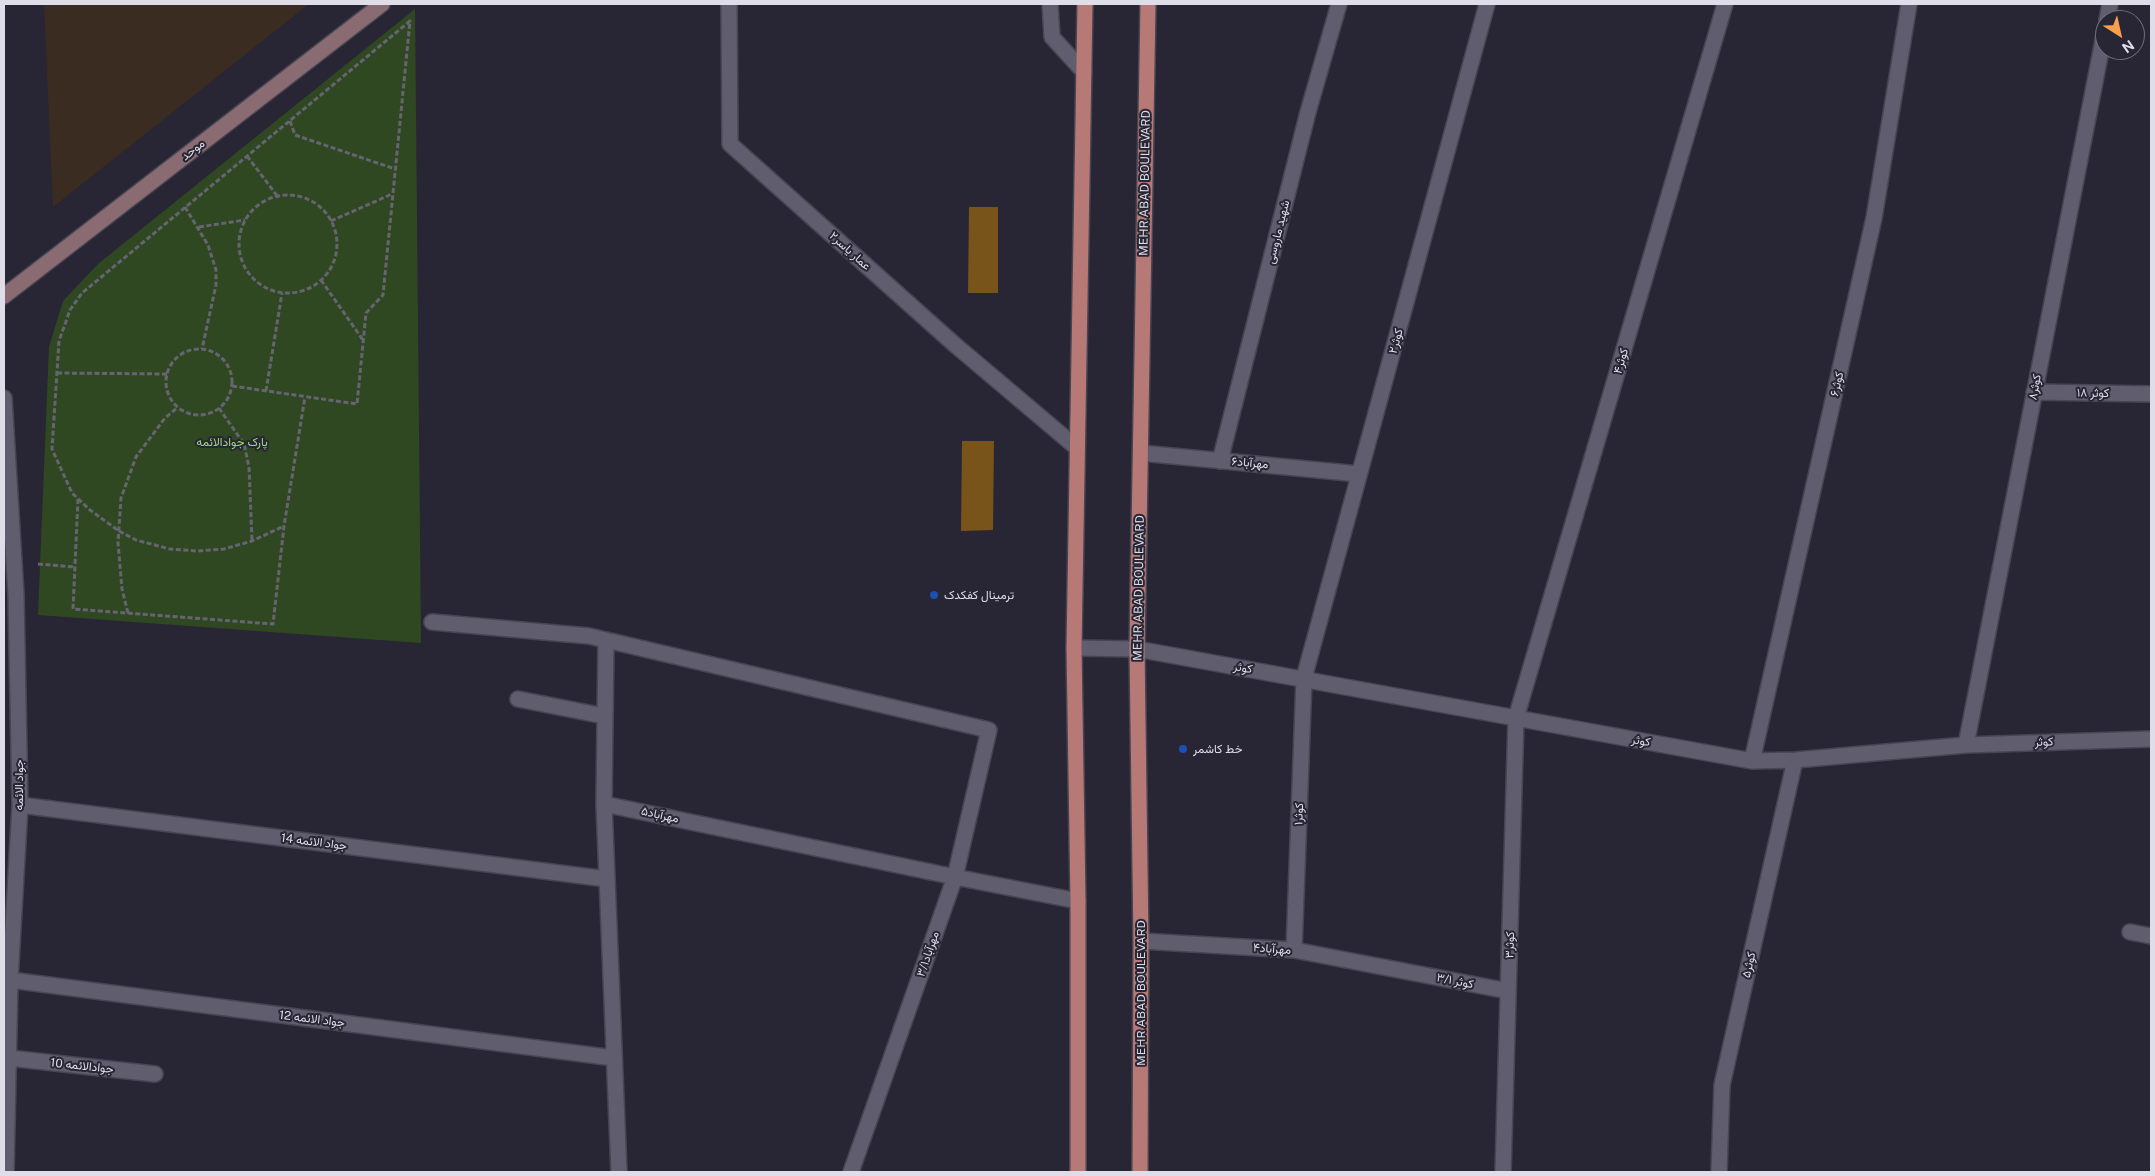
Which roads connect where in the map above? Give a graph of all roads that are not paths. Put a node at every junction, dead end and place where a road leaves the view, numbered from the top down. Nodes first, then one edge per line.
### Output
1 (382, 4) edge
2 (729, 4) edge
3 (1050, 4) edge
4 (1085, 4) edge
5 (1148, 4) edge
6 (1339, 4) edge
7 (1487, 4) edge
8 (1725, 4) edge
9 (1909, 4) edge
10 (2099, 60) edge
11 (1084, 72) junction
12 (4, 296) edge
13 (2034, 392) junction
14 (2151, 394) edge
15 (4, 398) edge
16 (1077, 448) junction
17 (1141, 453) junction
18 (1220, 461) junction
19 (1360, 474) junction
20 (432, 622) dead end
21 (606, 640) junction
22 (1074, 648) junction
23 (1138, 648) junction
24 (1304, 678) junction
25 (518, 700) dead end
26 (604, 716) junction
27 (1516, 718) junction
28 (2151, 738) edge
29 (1966, 744) junction
30 (1795, 760) junction
31 (1752, 761) junction
32 (604, 804) junction
33 (20, 805) junction
34 (955, 877) junction
35 (607, 879) junction
36 (1078, 901) junction
37 (2130, 932) dead end
38 (2151, 936) edge
39 (1141, 941) junction
40 (1294, 950) junction
41 (1401, 971) joint
42 (10, 980) junction
43 (1508, 991) junction
44 (9, 1058) junction
45 (614, 1058) junction
46 (155, 1074) dead end
47 (6, 1172) edge
48 (619, 1172) edge
49 (851, 1172) edge
50 (1078, 1172) edge
51 (1140, 1172) edge
52 (1503, 1172) edge
53 (1719, 1172) edge

1 - 12 street, موحد
2 - 16 street, عمار یاسر۲
3 - 11 street
4 - 11 main road
5 - 17 main road, MEHR ABAD BOULEVARD
6 - 18 street, شهید ماروسی
7 - 19 street, کوثر۲
8 - 27 street, کوثر۴
9 - 31 street, کوثر۶
10 - 13 street, کوثر۸
11 - 16 main road
13 - 14 street, کوثر ۱۸
13 - 29 street, کوثر۸
15 - 33 street, جواد الائمه
16 - 22 main road
17 - 18 street, مهرآباد۶
17 - 23 main road, MEHR ABAD BOULEVARD
18 - 19 street, مهرآباد۶
19 - 24 street, کوثر۲
20 - 21 street
21 - 26 street
21 - 34 street, مهرآباد۳/۱
22 - 23 street, کوثر
22 - 36 main road
23 - 24 street, کوثر
23 - 39 main road, MEHR ABAD BOULEVARD
24 - 27 street, کوثر
24 - 40 street, کوثر۱
25 - 26 street
26 - 32 street
27 - 31 street, کوثر
27 - 43 street, کوثر۳
28 - 29 street, کوثر
29 - 30 street, کوثر
30 - 31 street, کوثر
30 - 53 street, کوثر۵
32 - 34 street, مهرآباد۵
32 - 35 street
33 - 35 street, جواد الائمه 14
33 - 42 street, جواد الائمه
34 - 36 street, مهرآباد۵
34 - 49 street, مهرآباد۳/۱
35 - 45 street
36 - 50 main road
37 - 38 street
39 - 40 street, مهرآباد۴
39 - 51 main road, MEHR ABAD BOULEVARD
40 - 41 street, مهرآباد۴
41 - 43 street, کوثر ۳/۱
42 - 44 street, جواد الائمه
42 - 45 street, جواد الائمه 12
43 - 52 street, کوثر۳
44 - 46 street, جوادالائمه 10
44 - 47 street, جواد الائمه
45 - 48 street

